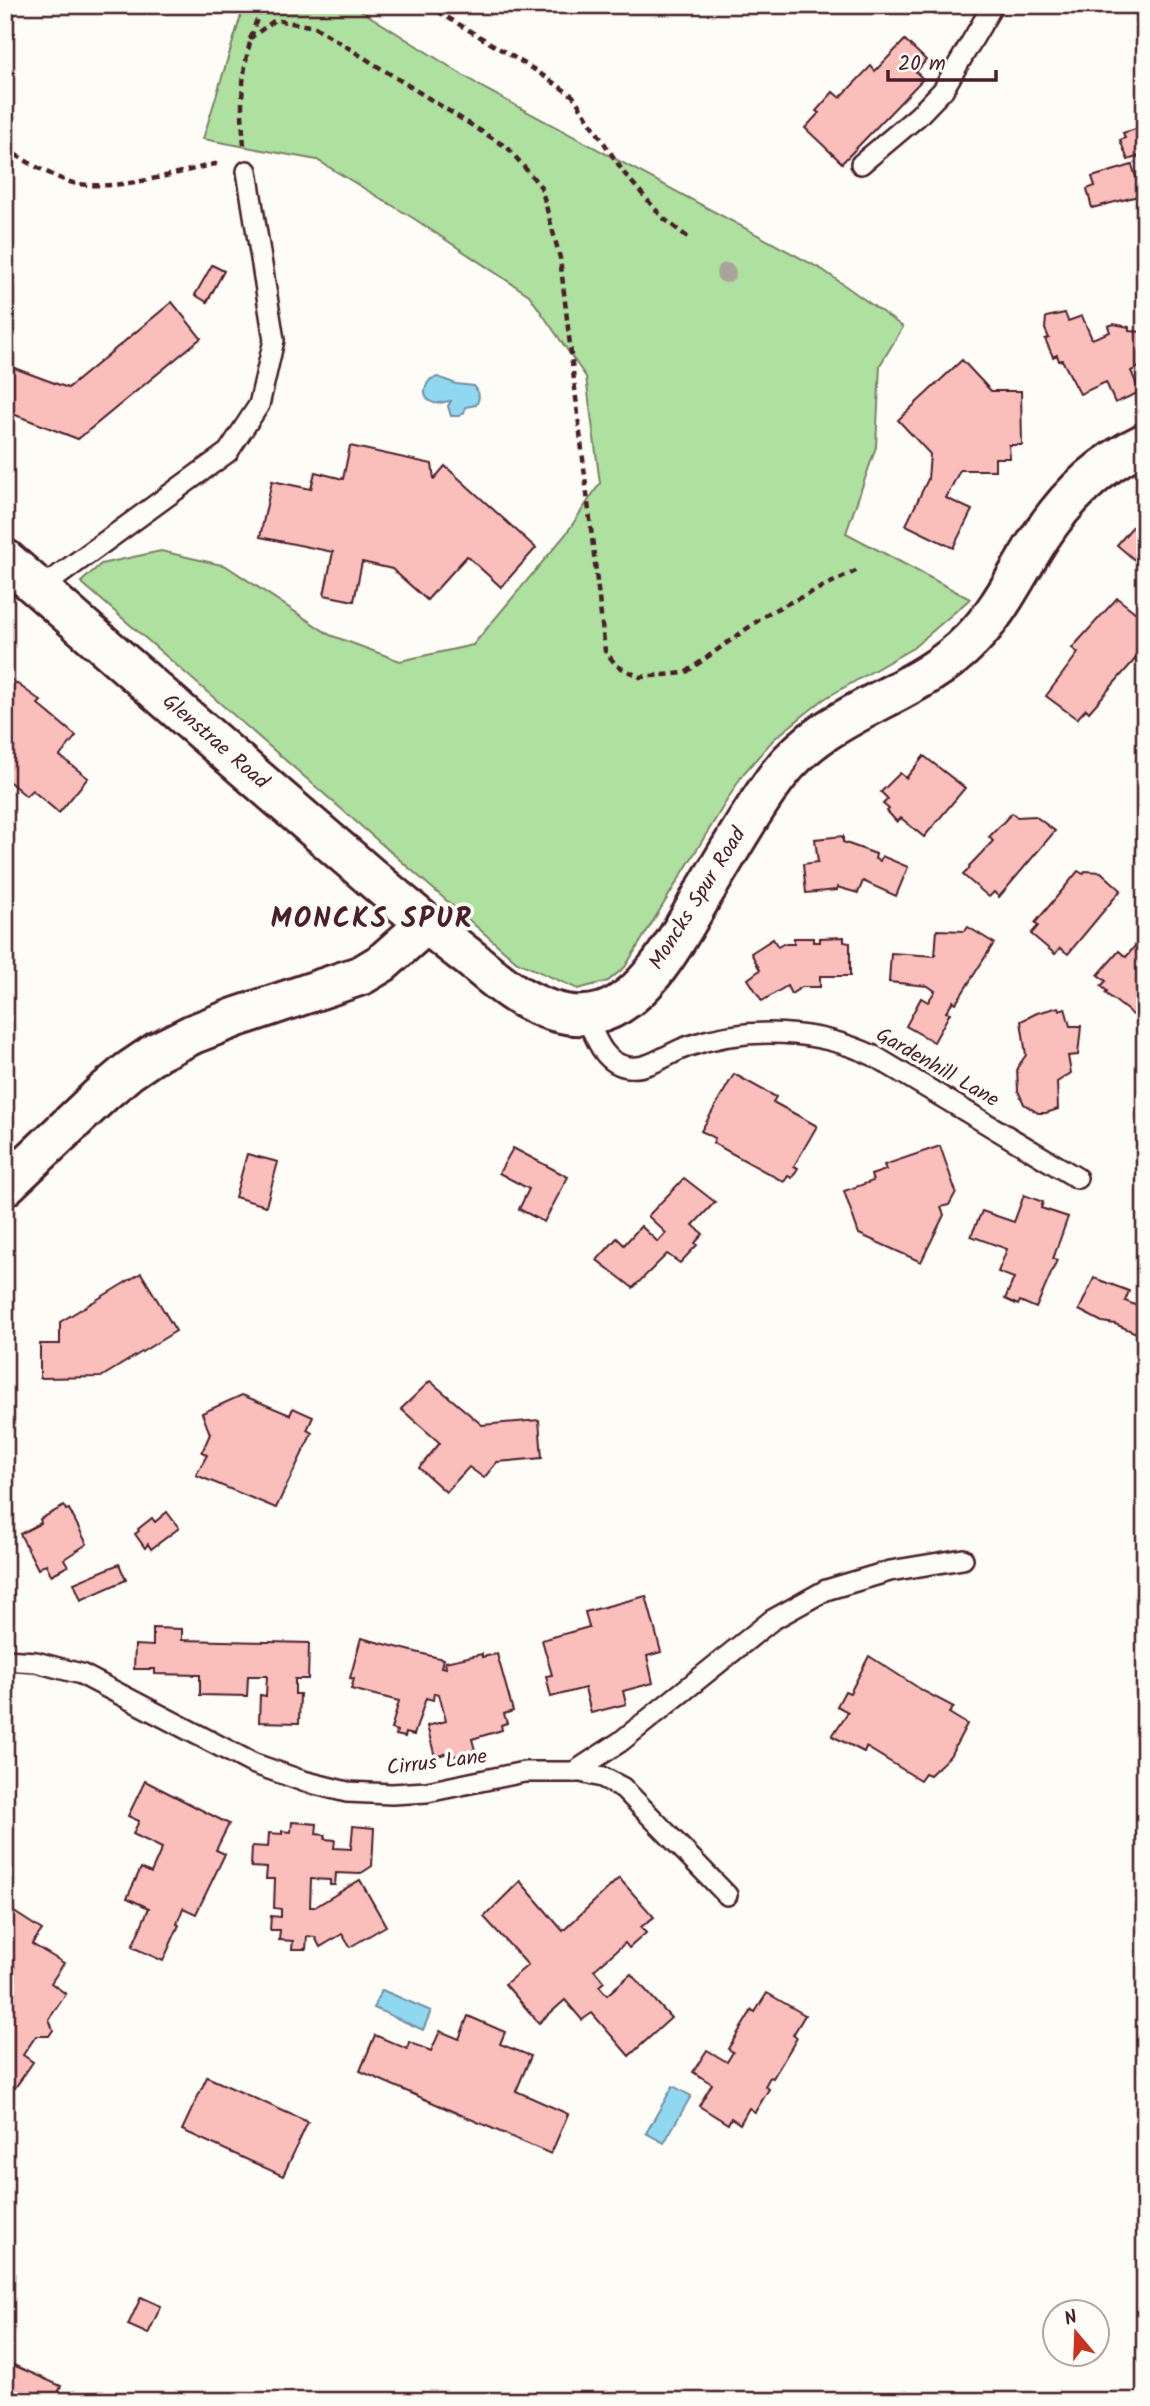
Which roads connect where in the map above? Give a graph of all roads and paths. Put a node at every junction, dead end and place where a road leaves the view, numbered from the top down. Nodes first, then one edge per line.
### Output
1 (262, 5) edge
2 (427, 5) edge
3 (993, 5) edge
4 (249, 39) junction
5 (5, 148) edge
6 (860, 164) dead end
7 (247, 171) junction
8 (691, 239) dead end
9 (1145, 443) edge
10 (5, 559) edge
11 (860, 569) dead end
12 (40, 589) junction
13 (426, 924) junction
14 (586, 1016) junction
15 (1077, 1178) dead end
16 (5, 1186) edge
17 (963, 1559) dead end
18 (5, 1660) edge
19 (574, 1772) junction
20 (727, 1895) dead end

1 - 4 path
2 - 8 path
3 - 6 lane
4 - 7 path
4 - 11 path
5 - 7 path
7 - 12 lane
9 - 14 street, Moncks Spur Road
10 - 12 street, Glenstrae Road
12 - 13 street, Glenstrae Road
13 - 14 street, Moncks Spur Road
13 - 16 street
14 - 15 lane, Gardenhill Lane
17 - 19 lane
18 - 19 lane, Cirrus Lane
19 - 20 lane, Cirrus Lane

